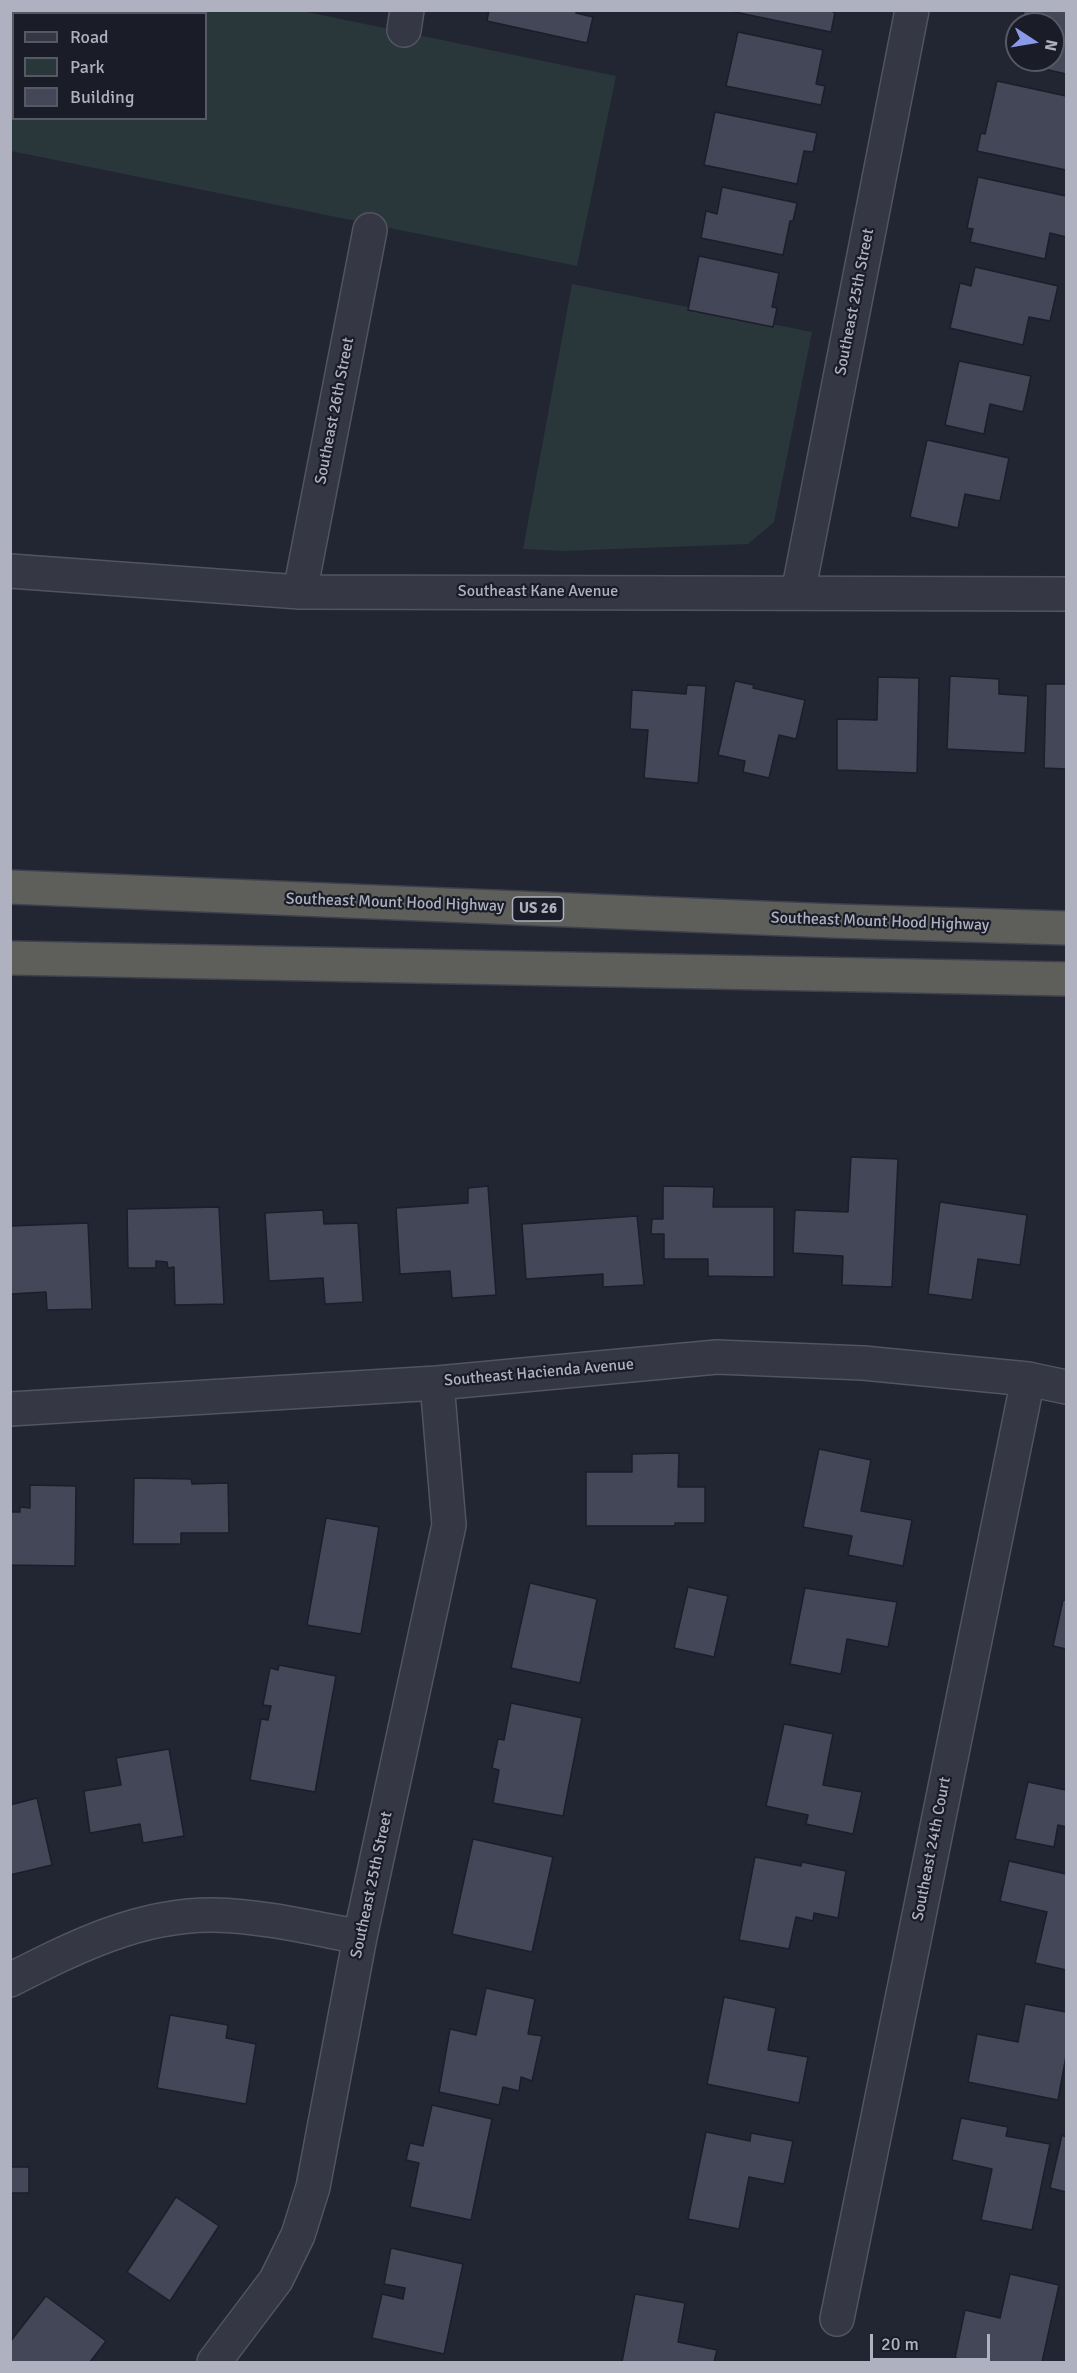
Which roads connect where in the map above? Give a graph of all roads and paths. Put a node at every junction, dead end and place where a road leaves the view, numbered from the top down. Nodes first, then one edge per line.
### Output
1 (912, 10) edge
2 (370, 230) dead end
3 (10, 571) edge
4 (300, 592) junction
5 (798, 593) junction
6 (1066, 594) edge
7 (10, 887) edge
8 (1066, 928) edge
9 (10, 958) edge
10 (1066, 979) edge
11 (1028, 1379) junction
12 (437, 1383) junction
13 (1066, 1387) edge
14 (10, 1409) edge
15 (360, 1937) junction
16 (10, 1980) edge
17 (837, 2319) dead end
18 (214, 2362) edge

1 - 5 street, Southeast 25th Street
2 - 4 street, Southeast 26th Street
3 - 4 street, Southeast Kane Avenue
4 - 5 street, Southeast Kane Avenue
5 - 6 street, Southeast Kane Avenue
7 - 8 highway, Southeast Mount Hood Highway / US 26
9 - 10 highway
11 - 12 street, Southeast Hacienda Avenue
11 - 13 street, Southeast Hacienda Avenue
11 - 17 street, Southeast 24th Court
12 - 14 street, Southeast Hacienda Avenue
12 - 15 street, Southeast 25th Street
15 - 16 street
15 - 18 street, Southeast 25th Street

